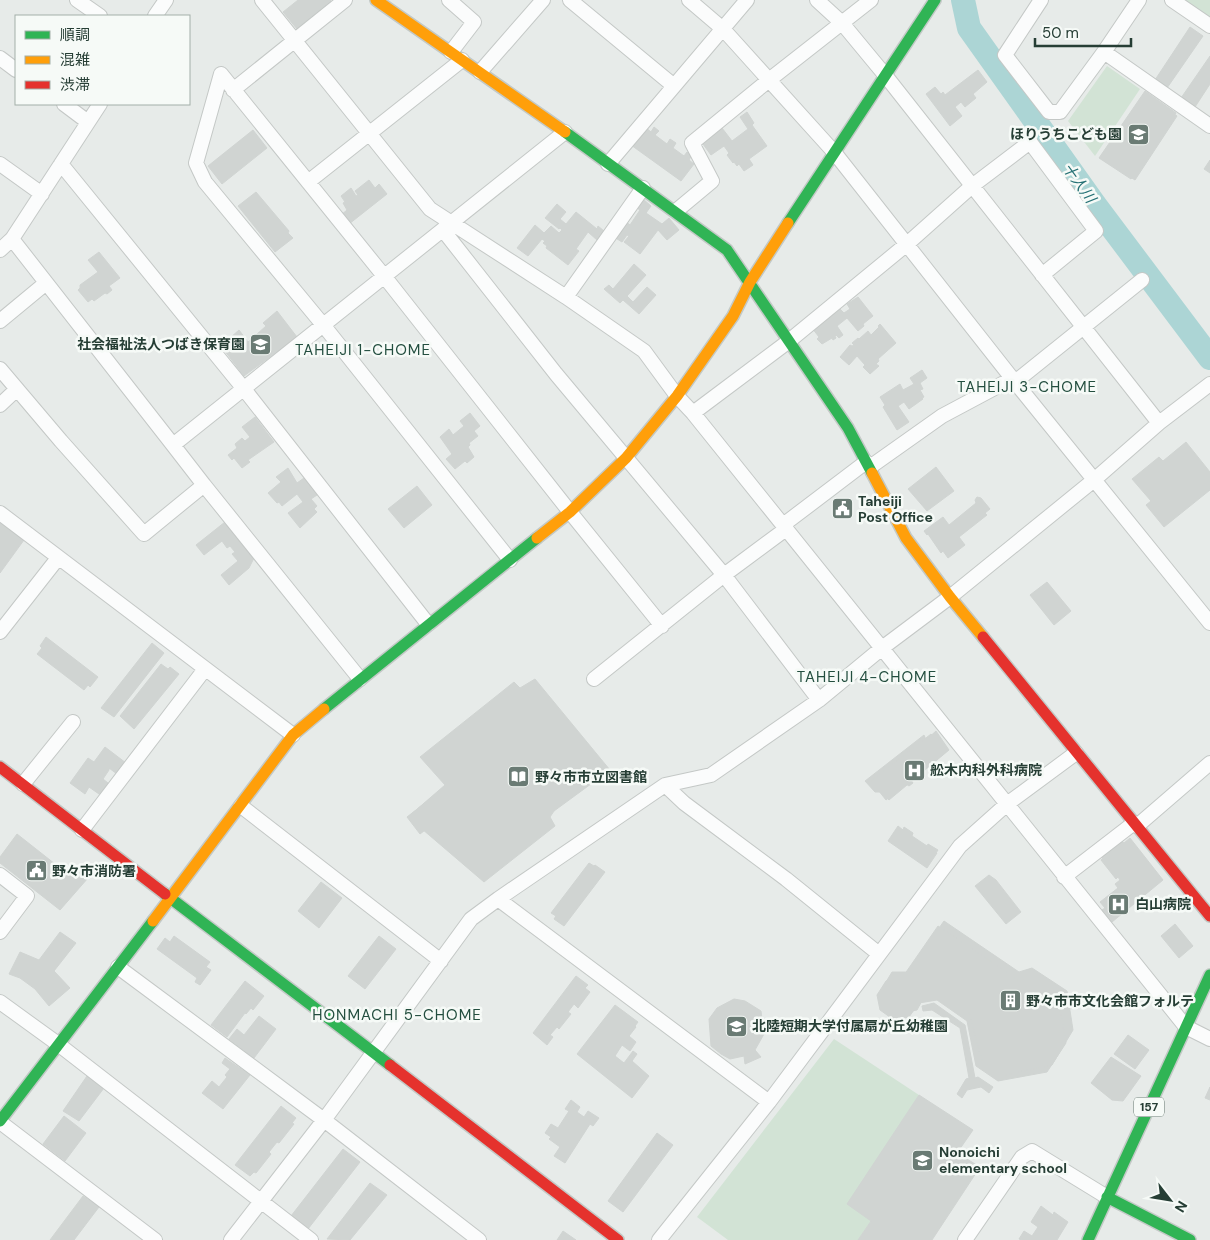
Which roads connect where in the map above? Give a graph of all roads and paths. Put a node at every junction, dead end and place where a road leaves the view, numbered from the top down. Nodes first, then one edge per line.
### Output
1 (77, 0) edge
2 (166, 0) edge
3 (262, 0) edge
4 (345, 0) edge
5 (376, 0) edge
6 (449, 0) edge
7 (543, 0) edge
8 (570, 0) edge
9 (689, 0) edge
10 (747, 0) edge
11 (817, 0) edge
12 (871, 0) edge
13 (934, 0) edge
14 (1041, 0) edge
15 (1139, 0) edge
16 (1172, 0) edge
17 (99, 15) edge
18 (156, 15) edge
19 (842, 23) junction
20 (1210, 26) edge
21 (723, 29) junction
22 (294, 41) junction
23 (1104, 52) junction
24 (456, 56) junction
25 (0, 58) edge
26 (15, 69) edge
27 (480, 72) junction
28 (885, 75) junction
29 (768, 80) junction
30 (674, 86) junction
31 (233, 90) junction
32 (65, 105) edge
33 (99, 105) edge
34 (88, 122) junction
35 (1210, 126) edge
36 (565, 132) junction
37 (369, 134) junction
38 (834, 152) junction
39 (0, 164) edge
40 (61, 164) junction
41 (608, 164) junction
42 (308, 182) junction
43 (972, 186) junction
44 (643, 188) junction
45 (42, 194) junction
46 (676, 211) junction
47 (447, 227) junction
48 (12, 239) junction
49 (907, 244) junction
50 (0, 250) edge
51 (1042, 274) junction
52 (384, 276) junction
53 (1142, 280) dead end
54 (750, 282) junction
55 (46, 283) junction
56 (566, 297) junction
57 (0, 321) edge
58 (324, 326) junction
59 (1082, 327) junction
60 (789, 341) junction
61 (0, 369) edge
62 (1014, 382) junction
63 (1210, 384) edge
64 (17, 389) junction
65 (244, 389) junction
66 (677, 396) junction
67 (0, 405) edge
68 (693, 413) junction
69 (1159, 423) junction
70 (173, 445) junction
71 (626, 458) junction
72 (868, 464) junction
73 (1094, 480) junction
74 (204, 485) junction
75 (570, 512) junction
76 (0, 513) edge
77 (785, 527) junction
78 (58, 558) junction
79 (510, 560) junction
80 (724, 575) junction
81 (950, 596) junction
82 (1210, 623) edge
83 (428, 624) junction
84 (662, 626) junction
85 (0, 632) edge
86 (882, 648) junction
87 (205, 669) junction
88 (360, 679) junction
89 (594, 679) dead end
90 (820, 700) junction
91 (73, 722) dead end
92 (294, 735) junction
93 (1076, 753) junction
94 (1210, 764) edge
95 (0, 767) edge
96 (23, 784) junction
97 (665, 785) junction
98 (1007, 804) junction
99 (241, 806) junction
100 (1135, 824) junction
101 (82, 830) junction
102 (0, 875) edge
103 (1064, 876) junction
104 (172, 898) junction
105 (498, 899) junction
106 (1210, 916) edge
107 (0, 932) edge
108 (879, 954) junction
109 (440, 961) junction
110 (118, 967) junction
111 (1210, 975) edge
112 (0, 1002) edge
113 (1186, 1027) junction
114 (1210, 1039) edge
115 (58, 1044) junction
116 (374, 1054) junction
117 (769, 1102) junction
118 (324, 1120) junction
119 (0, 1122) edge
120 (1108, 1197) junction
121 (261, 1201) junction
122 (155, 1240) edge
123 (231, 1240) edge
124 (311, 1240) edge
125 (479, 1240) edge
126 (618, 1240) edge
127 (659, 1240) edge
128 (965, 1240) edge
129 (1088, 1240) edge
130 (1190, 1240) edge

1 - 17 street
2 - 18 street
3 - 22 street
4 - 22 street
5 - 24 main road
6 - 24 street
7 - 27 street
8 - 30 street
9 - 21 street
10 - 21 street
11 - 19 street
12 - 19 street
13 - 28 main road
14 - 23 street
15 - 23 street
16 - 20 street
19 - 28 street
19 - 29 street
21 - 29 street
21 - 30 street
22 - 31 street
22 - 37 street
23 - 35 street
24 - 27 main road
24 - 37 street
25 - 26 street
27 - 36 main road
28 - 38 main road
28 - 43 street
29 - 38 street
29 - 46 street
30 - 41 street
31 - 42 street
31 - 58 street
32 - 34 street
33 - 34 street
34 - 40 street
36 - 41 main road
36 - 47 street
37 - 42 street
37 - 47 street
38 - 49 street
38 - 54 main road
39 - 45 street
40 - 45 street
40 - 65 street
41 - 44 main road
42 - 52 street
43 - 49 street
43 - 51 street
43 - 51 street
44 - 46 main road
44 - 56 street
45 - 48 street
46 - 54 main road
47 - 52 street
47 - 56 street
47 - 71 street
48 - 50 street
48 - 55 street
49 - 60 street
49 - 62 street
51 - 59 street
52 - 58 street
52 - 75 street
53 - 59 street
54 - 60 main road
54 - 66 main road
55 - 57 street
55 - 70 street
56 - 66 street
58 - 65 street
58 - 79 street
59 - 62 street
59 - 69 street
60 - 68 street
60 - 72 main road
61 - 64 street
62 - 72 street
62 - 73 street
63 - 69 street
64 - 67 street
64 - 74 street
65 - 70 street
65 - 83 street
66 - 68 street
66 - 71 main road
68 - 77 street
69 - 73 street
70 - 74 street
71 - 75 main road
71 - 80 street
72 - 77 street
72 - 81 main road
73 - 81 street
73 - 82 street
74 - 88 street
75 - 79 main road
75 - 84 street
76 - 78 street
77 - 80 street
77 - 86 street
78 - 85 street
78 - 87 street
79 - 83 main road
80 - 84 street
80 - 90 street
81 - 86 street
81 - 93 main road
83 - 88 main road
84 - 89 street
86 - 90 street
86 - 98 street
87 - 92 street
87 - 101 street
88 - 92 main road
90 - 97 street
91 - 96 street
92 - 99 main road
93 - 98 street
93 - 100 main road
94 - 100 street
95 - 96 main road
96 - 101 main road
97 - 105 street
97 - 108 street
98 - 103 street
98 - 108 street
99 - 104 main road
99 - 109 street
100 - 103 street
100 - 106 main road
101 - 104 main road
102 - 107 street
103 - 113 street
104 - 110 main road
104 - 116 main road
105 - 109 street
105 - 117 street
108 - 117 street
109 - 116 street
110 - 115 main road
110 - 118 street
111 - 113 main road, 157
112 - 115 street
113 - 114 street
113 - 120 main road, 157
115 - 119 main road
115 - 121 street
116 - 118 street
116 - 126 main road
117 - 127 street
118 - 121 street
118 - 125 street
119 - 122 street
120 - 128 street
120 - 129 main road, 157
120 - 130 main road
121 - 123 street
121 - 124 street

